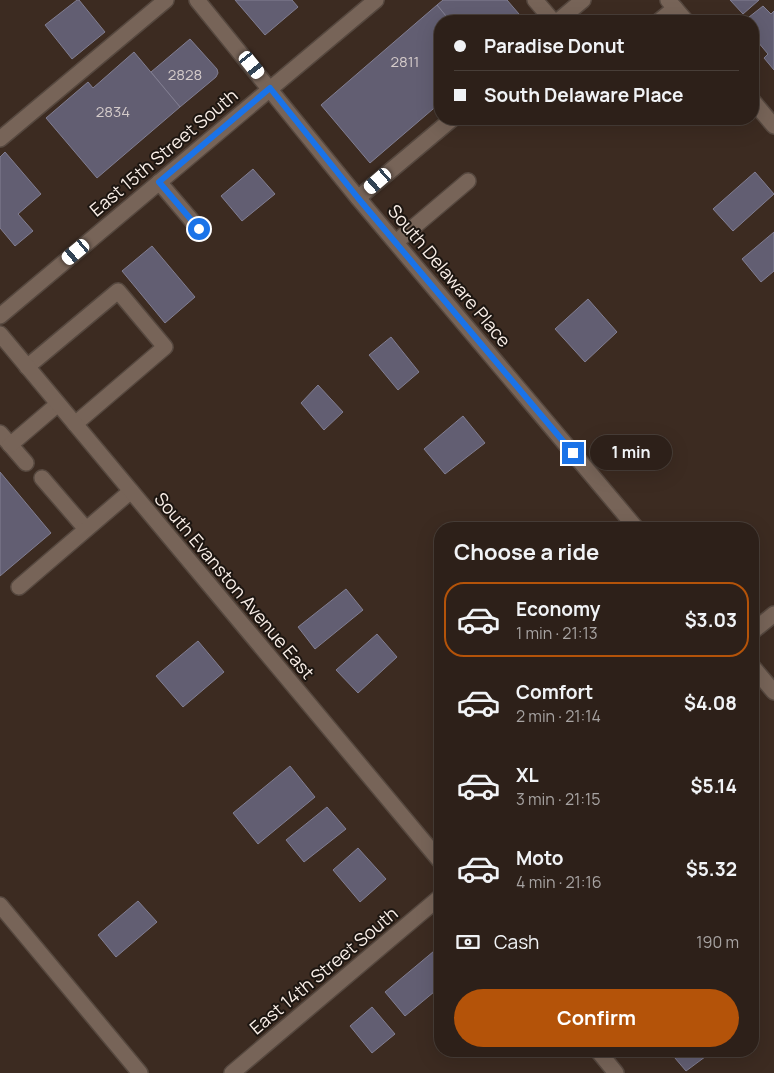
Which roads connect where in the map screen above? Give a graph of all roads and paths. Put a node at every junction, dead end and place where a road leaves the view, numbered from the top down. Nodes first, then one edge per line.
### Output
1 (166, 0) edge
2 (197, 0) edge
3 (376, 0) edge
4 (535, 0) edge
5 (583, 0) edge
6 (672, 4) edge
7 (547, 15) edge
8 (565, 15) edge
9 (664, 15) edge
10 (681, 15) edge
11 (270, 88) junction
12 (759, 108) edge
13 (445, 125) edge
14 (774, 126) edge
15 (0, 140) edge
16 (468, 181) dead end
17 (159, 182) junction
18 (358, 198) junction
19 (199, 229) dead end
20 (396, 242) junction
21 (0, 316) edge
22 (0, 334) edge
23 (27, 368) junction
24 (58, 404) junction
25 (75, 424) junction
26 (5, 439) edge
27 (26, 463) dead end
28 (42, 478) dead end
29 (131, 490) junction
30 (631, 522) edge
31 (86, 529) junction
32 (19, 587) dead end
33 (774, 614) edge
34 (759, 626) edge
35 (759, 674) edge
36 (774, 692) edge
37 (434, 854) edge
38 (434, 902) edge
39 (0, 905) edge
40 (603, 1057) edge
41 (140, 1073) edge
42 (232, 1073) edge
43 (616, 1073) edge

1 - 15 street
2 - 11 street, South Delaware Place
3 - 11 street, East 15th Street South
4 - 7 street
5 - 8 street
6 - 9 street
6 - 10 street
11 - 17 street, East 15th Street South
11 - 18 street, South Delaware Place
12 - 14 street
13 - 18 street
16 - 20 street
17 - 19 street
17 - 21 street, East 15th Street South
18 - 20 street, South Delaware Place
20 - 30 street, South Delaware Place
22 - 23 street, South Evanston Avenue East
23 - 24 street, South Evanston Avenue East
23 - 25 street
24 - 25 street, South Evanston Avenue East
24 - 26 street
25 - 29 street, South Evanston Avenue East
26 - 27 street
28 - 31 street
29 - 31 street
29 - 37 street, South Evanston Avenue East
31 - 32 street
33 - 34 street
35 - 36 street
38 - 42 street, East 14th Street South
39 - 41 street
40 - 43 street

